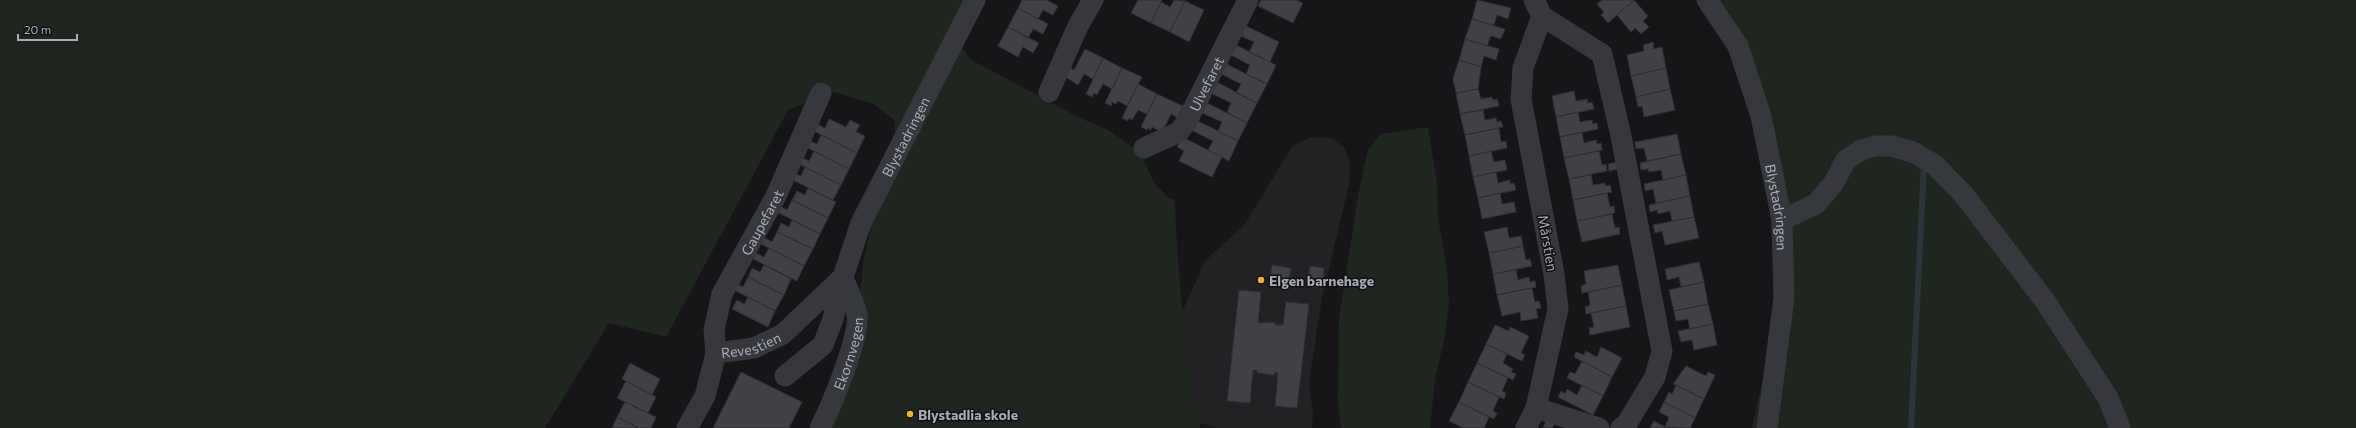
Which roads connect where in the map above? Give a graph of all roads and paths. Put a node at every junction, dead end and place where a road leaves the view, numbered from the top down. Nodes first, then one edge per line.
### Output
1 (974, 0) edge
2 (1093, 0) edge
3 (1708, 0) edge
4 (1240, 3) edge
5 (1538, 8) edge
6 (1049, 92) dead end
7 (822, 93) dead end
8 (1144, 148) dead end
9 (1782, 220) junction
10 (843, 277) junction
11 (716, 353) junction
12 (785, 376) dead end
13 (1536, 408) junction
14 (687, 428) edge
15 (820, 428) edge
16 (1526, 428) edge
17 (1599, 428) edge
18 (1621, 428) edge
19 (1767, 428) edge
20 (2120, 428) edge

1 - 10 street, Blystadringen
2 - 6 street
3 - 9 street, Blystadringen
4 - 8 street, Ulvefaret
5 - 13 street, Mårstien
5 - 18 street, Mårstien
7 - 11 street, Gaupefaret
9 - 19 street, Blystadringen
9 - 20 street
10 - 11 street, Revestien
10 - 12 street, Blystadringen
10 - 15 street, Ekornvegen
11 - 14 street, Revestien
13 - 16 street, Mårstien
13 - 17 street

